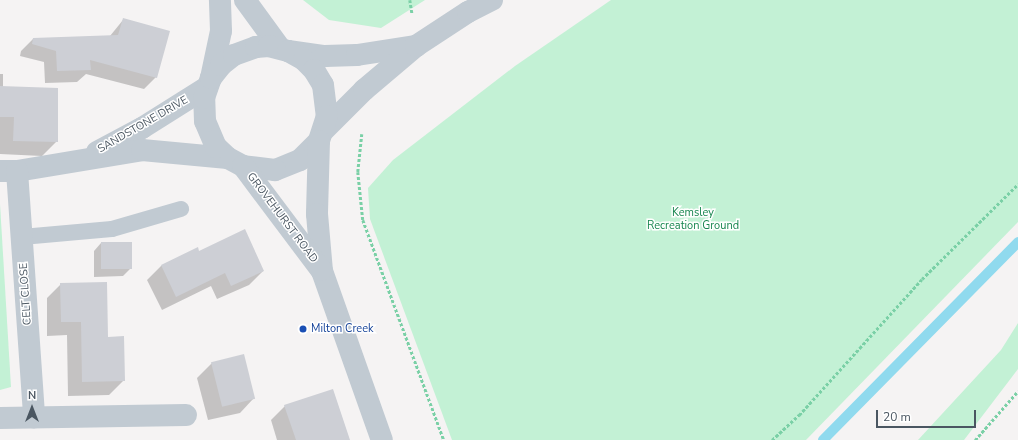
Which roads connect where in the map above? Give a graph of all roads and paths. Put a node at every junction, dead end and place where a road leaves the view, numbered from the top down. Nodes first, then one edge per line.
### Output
1 (220, 0) edge
2 (245, 0) edge
3 (410, 0) edge
4 (492, 0) edge
5 (412, 15) dead end
6 (416, 46) junction
7 (284, 49) junction
8 (209, 82) junction
9 (364, 90) junction
10 (321, 135) junction
11 (78, 162) junction
12 (236, 162) junction
13 (9, 170) edge
14 (1018, 184) edge
15 (181, 209) dead end
16 (22, 237) junction
17 (322, 271) junction
18 (1018, 391) edge
19 (186, 415) dead end
20 (0, 418) edge
21 (34, 418) junction
22 (382, 440) edge
23 (444, 440) edge
24 (772, 440) edge
25 (975, 440) edge

1 - 8 street
2 - 7 street
3 - 5 path
4 - 6 street
6 - 7 street
6 - 9 street
7 - 8 street
7 - 10 street
8 - 11 street, SANDSTONE DRIVE
8 - 12 street
9 - 10 street
9 - 23 path
10 - 12 street
10 - 17 street, GROVEHURST ROAD
11 - 12 street, SANDSTONE DRIVE
11 - 13 street, SANDSTONE DRIVE
12 - 17 street, GROVEHURST ROAD
13 - 16 street, CELT CLOSE
14 - 24 path
15 - 16 lane
16 - 21 street, CELT CLOSE
17 - 22 street, GROVEHURST ROAD
18 - 25 path
19 - 21 street
20 - 21 street

